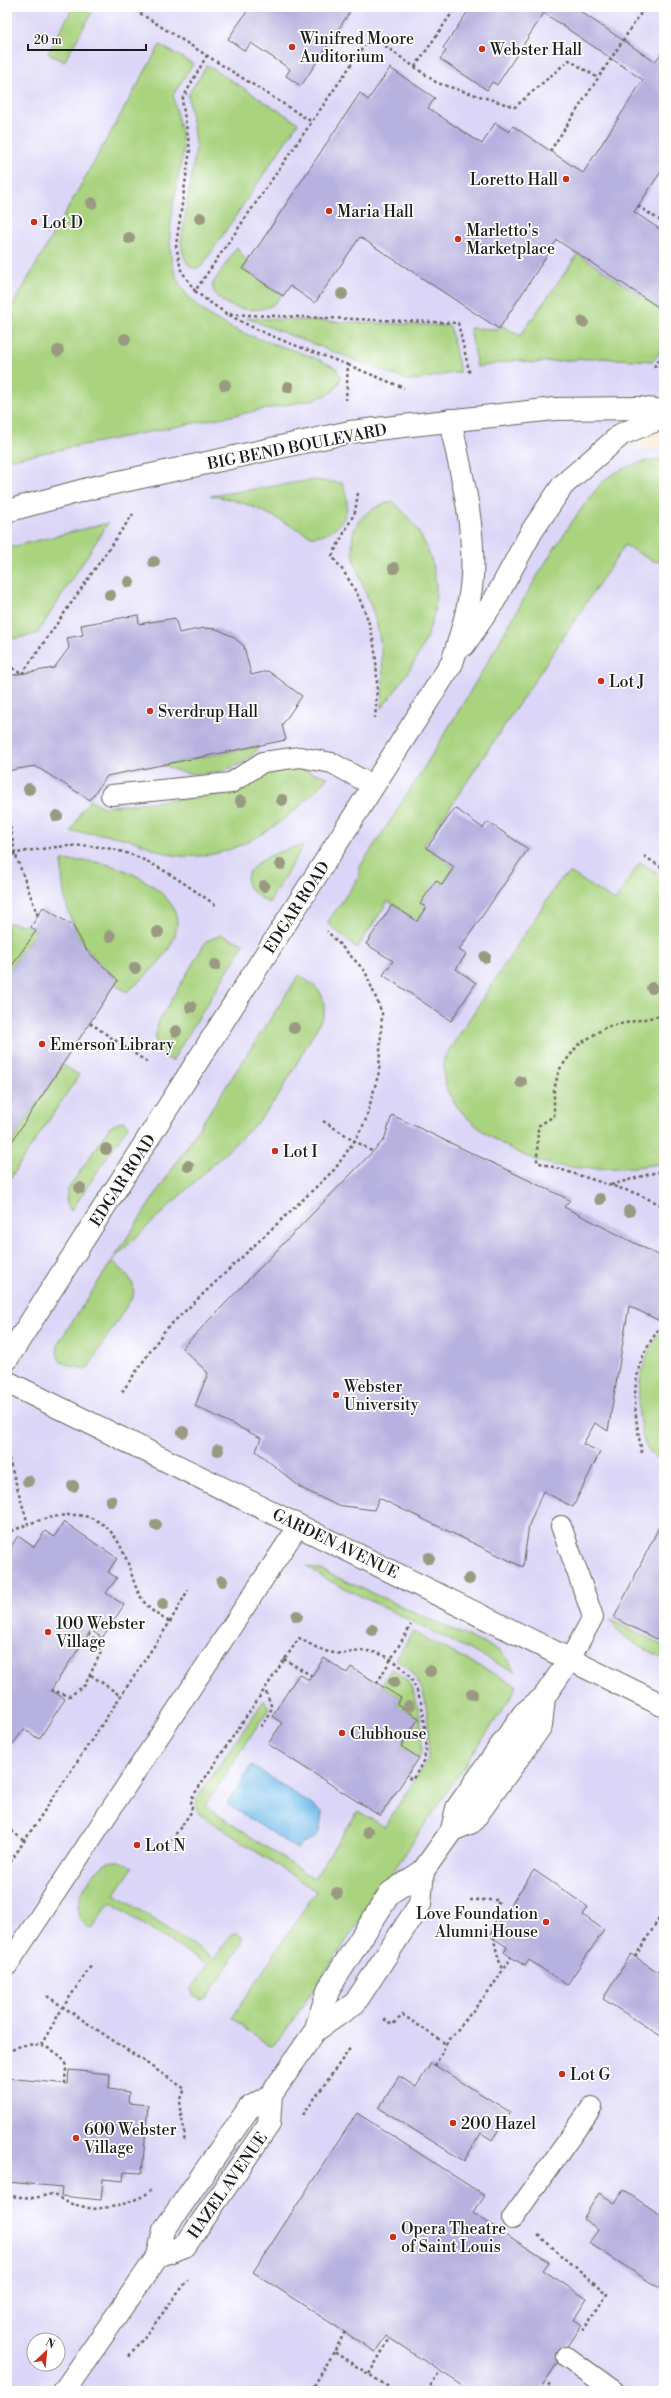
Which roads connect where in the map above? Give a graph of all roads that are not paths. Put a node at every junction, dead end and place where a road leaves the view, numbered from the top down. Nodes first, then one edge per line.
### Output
1 (664, 411) edge
2 (664, 417) edge
3 (450, 420) junction
4 (7, 511) edge
5 (452, 663) junction
6 (373, 786) junction
7 (111, 796) dead end
8 (7, 1359) edge
9 (7, 1382) edge
10 (299, 1525) junction
11 (561, 1526) dead end
12 (570, 1659) junction
13 (664, 1706) edge
14 (423, 1871) junction
15 (7, 1966) edge
16 (315, 2030) junction
17 (592, 2107) dead end
18 (512, 2219) road end
19 (566, 2357) road end
20 (64, 2391) edge
21 (614, 2391) edge

1 - 3 street, BIG BEND BOULEVARD
2 - 5 street
3 - 4 street, BIG BEND BOULEVARD
3 - 5 street, EDGAR ROAD
5 - 6 street, EDGAR ROAD
6 - 7 lane
6 - 8 street, EDGAR ROAD
9 - 10 street, GARDEN AVENUE
10 - 12 street, GARDEN AVENUE
10 - 15 lane
11 - 12 lane
12 - 13 street, GARDEN AVENUE
12 - 14 street, HAZEL AVENUE
14 - 16 street, HAZEL AVENUE
14 - 16 street, HAZEL AVENUE
16 - 20 street, HAZEL AVENUE
17 - 18 lane
19 - 21 lane

